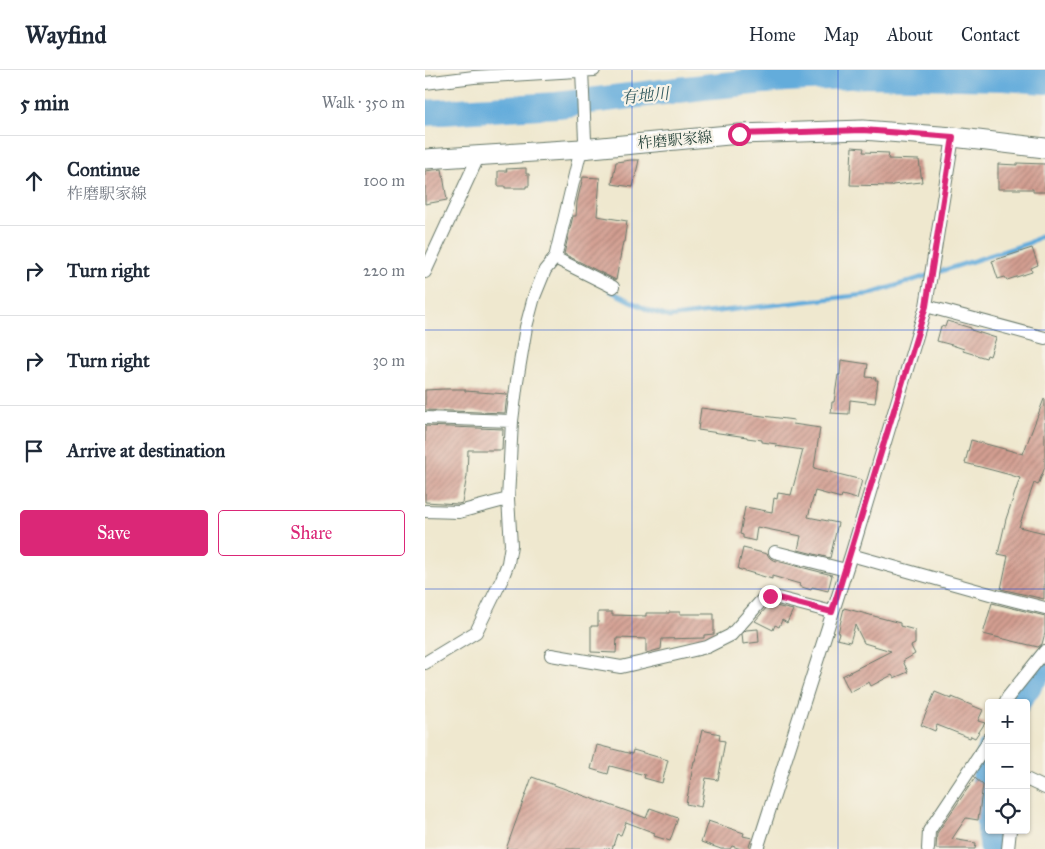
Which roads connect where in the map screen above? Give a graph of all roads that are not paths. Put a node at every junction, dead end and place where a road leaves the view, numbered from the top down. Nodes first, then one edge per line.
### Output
1 (582, 70) edge
2 (594, 70) edge
3 (425, 82) edge
4 (953, 137) junction
5 (583, 144) junction
6 (1045, 148) edge
7 (479, 155) junction
8 (425, 159) edge
9 (555, 258) junction
10 (425, 272) edge
11 (613, 287) dead end
12 (926, 306) junction
13 (1045, 338) edge
14 (425, 418) edge
15 (512, 421) junction
16 (508, 499) junction
17 (425, 511) edge
18 (775, 552) dead end
19 (851, 555) junction
20 (846, 570) junction
21 (1045, 608) edge
22 (832, 612) junction
23 (1045, 652) edge
24 (551, 655) dead end
25 (425, 663) edge
26 (1007, 699) edge
27 (985, 749) edge
28 (1030, 781) edge
29 (1045, 788) edge
30 (1010, 834) edge
31 (757, 849) edge
32 (928, 849) edge
33 (1008, 849) edge

1 - 2 street
1 - 3 street
1 - 5 street
4 - 5 main road, 柞磨駅家線
4 - 6 main road, 柞磨駅家線
4 - 12 street
5 - 7 main road, 柞磨駅家線
5 - 9 street
7 - 8 main road, 柞磨駅家線
7 - 10 street
9 - 11 street
9 - 15 street
12 - 13 street
12 - 19 street
14 - 15 street
15 - 16 street
16 - 17 street
16 - 25 street
18 - 20 street
19 - 20 street
19 - 21 street
20 - 22 street
22 - 24 street
22 - 31 street
23 - 26 street
27 - 32 street
28 - 29 street
30 - 33 street

